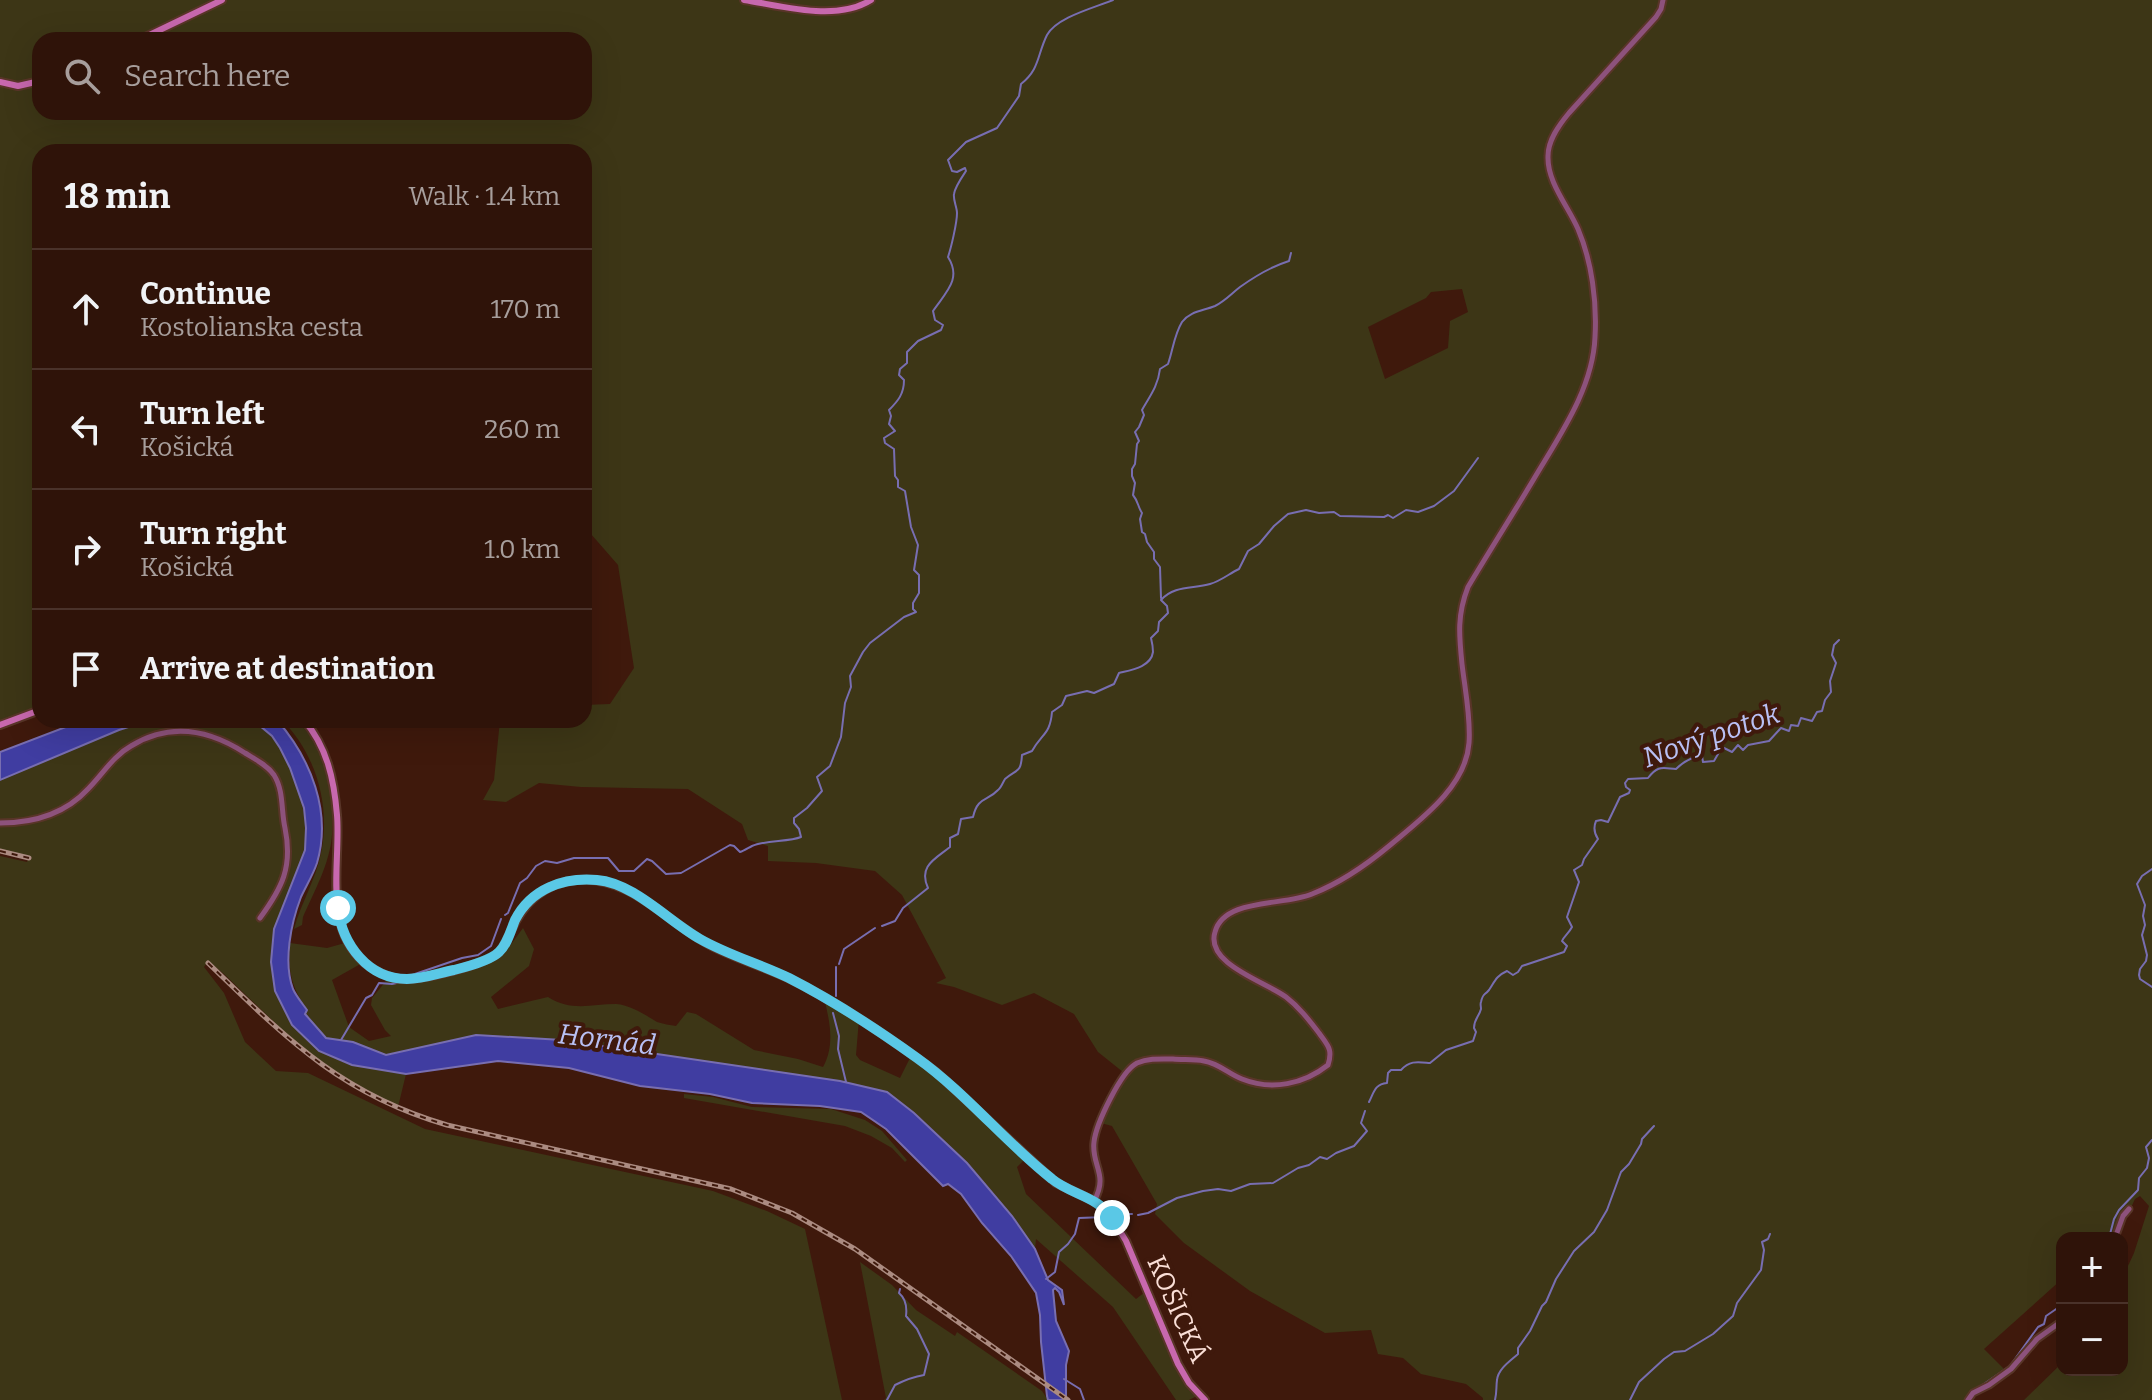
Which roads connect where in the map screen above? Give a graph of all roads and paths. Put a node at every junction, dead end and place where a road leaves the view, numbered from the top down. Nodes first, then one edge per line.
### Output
1 (222, 0) edge
2 (744, 0) edge
3 (871, 0) edge
4 (1663, 0) edge
5 (156, 32) edge
6 (0, 82) edge
7 (32, 83) edge
8 (32, 713) edge
9 (0, 725) edge
10 (310, 728) edge
11 (0, 823) edge
12 (260, 918) dead end
13 (1094, 1201) junction
14 (2129, 1209) dead end
15 (2117, 1232) edge
16 (2056, 1325) edge
17 (1205, 1400) edge
18 (1968, 1400) edge

1 - 5 street
2 - 3 street
4 - 13 street
6 - 7 street
8 - 9 street
10 - 13 street, KOŠICKÁ
11 - 12 street
13 - 17 street, KOŠICKÁ
14 - 15 street
16 - 18 street

